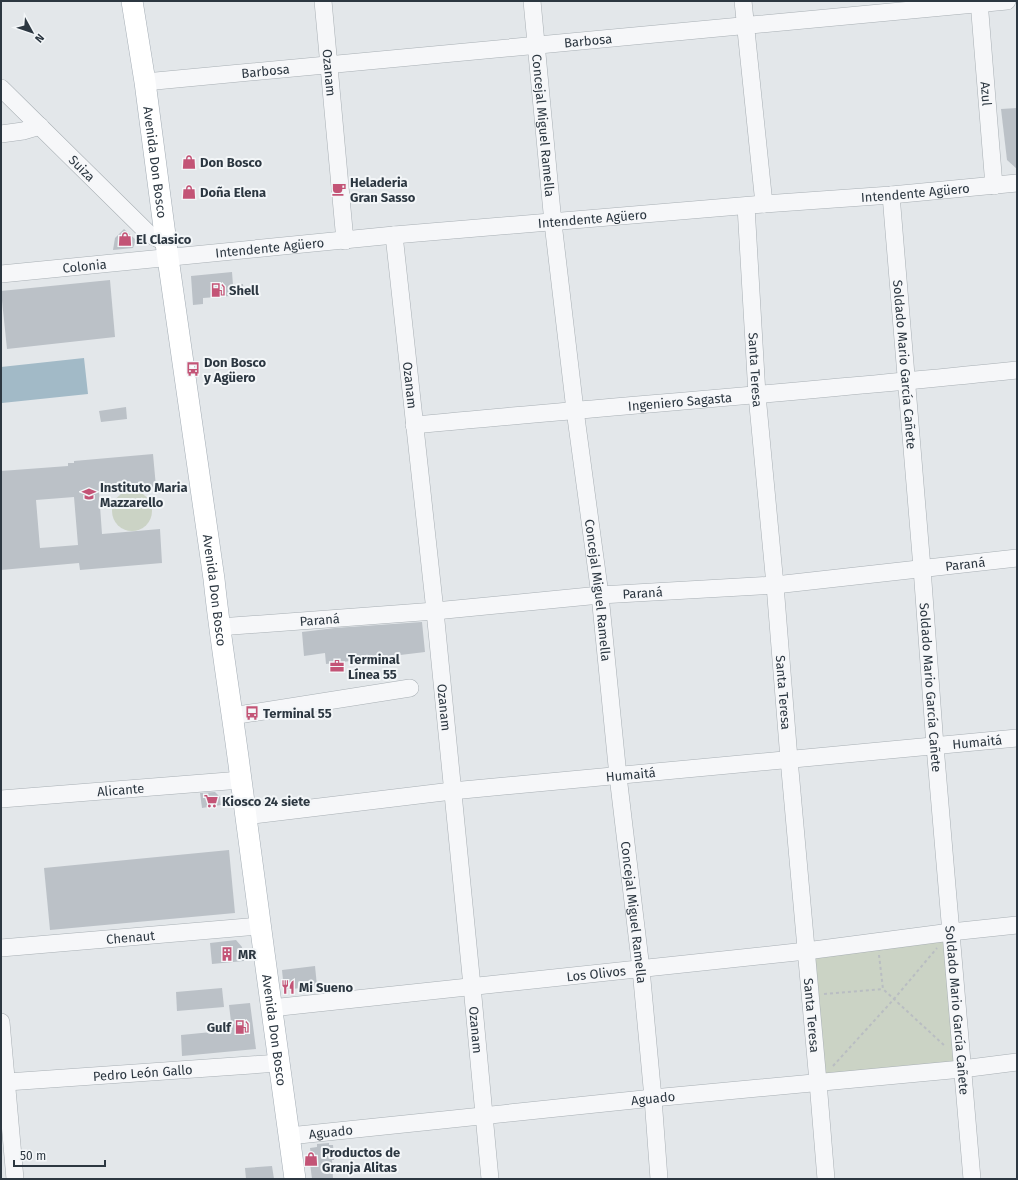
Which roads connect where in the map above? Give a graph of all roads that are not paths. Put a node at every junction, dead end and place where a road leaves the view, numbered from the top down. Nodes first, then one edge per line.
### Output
1 (132, 1) edge
2 (323, 1) edge
3 (532, 1) edge
4 (743, 1) edge
5 (1007, 1) edge
6 (979, 2) edge
7 (745, 25) junction
8 (537, 45) junction
9 (329, 64) junction
10 (144, 82) junction
11 (1, 88) edge
12 (40, 126) junction
13 (1, 134) edge
14 (1017, 184) edge
15 (994, 186) junction
16 (891, 195) junction
17 (764, 204) junction
18 (746, 206) junction
19 (553, 223) junction
20 (394, 235) junction
21 (345, 241) junction
22 (167, 251) junction
23 (1, 274) edge
24 (1017, 370) edge
25 (906, 382) junction
26 (757, 395) junction
27 (575, 410) junction
28 (414, 425) junction
29 (1017, 558) edge
30 (922, 568) junction
31 (775, 585) junction
32 (600, 595) junction
33 (435, 611) junction
34 (219, 627) junction
35 (410, 688) dead end
36 (232, 716) junction
37 (1017, 738) edge
38 (935, 746) junction
39 (788, 760) junction
40 (618, 776) junction
41 (241, 780) junction
42 (452, 791) junction
43 (1, 799) edge
44 (245, 816) junction
45 (1017, 925) edge
46 (260, 926) junction
47 (951, 932) junction
48 (1, 948) edge
49 (806, 951) junction
50 (641, 969) junction
51 (472, 986) junction
52 (271, 1008) junction
53 (1, 1022) edge
54 (1017, 1062) edge
55 (279, 1064) junction
56 (962, 1065) junction
57 (7, 1082) junction
58 (818, 1082) junction
59 (653, 1098) junction
60 (484, 1116) junction
61 (289, 1136) junction
62 (15, 1179) edge
63 (294, 1179) edge
64 (490, 1179) edge
65 (659, 1179) edge
66 (826, 1179) edge
67 (972, 1179) edge

1 - 10 main road, Avenida Don Bosco
2 - 9 street, Ozanam
3 - 8 street, Concejal Miguel Ramella
4 - 7 street
5 - 6 street, Barbosa
6 - 7 street, Barbosa
6 - 15 street, Azul
7 - 8 street, Barbosa
7 - 17 street
8 - 9 street, Barbosa
8 - 19 street, Concejal Miguel Ramella
9 - 10 street, Barbosa
9 - 21 street, Ozanam
10 - 22 main road, Avenida Don Bosco
11 - 12 street, Suiza
12 - 13 street
12 - 22 street, Suiza
14 - 15 street, Intendente Agüero
15 - 16 street, Intendente Agüero
16 - 17 street, Intendente Agüero
16 - 25 street, Soldado Mario García Cañete
17 - 18 street, Intendente Agüero
18 - 19 street, Intendente Agüero
18 - 26 street, Santa Teresa
19 - 20 street, Intendente Agüero
19 - 27 street, Concejal Miguel Ramella
20 - 21 street, Intendente Agüero
20 - 28 street, Ozanam
21 - 22 street, Intendente Agüero
22 - 23 street, Colonia
22 - 34 main road, Avenida Don Bosco
24 - 25 street, Ingeniero Sagasta
25 - 26 street, Ingeniero Sagasta
25 - 30 street, Soldado Mario García Cañete
26 - 27 street, Ingeniero Sagasta
26 - 31 street, Santa Teresa
27 - 28 street, Ingeniero Sagasta
27 - 32 street, Concejal Miguel Ramella
28 - 33 street, Ozanam
29 - 30 street, Paraná
30 - 31 street, Paraná
30 - 38 street, Soldado Mario García Cañete
31 - 32 street, Paraná
31 - 39 street, Santa Teresa
32 - 33 street, Paraná
32 - 40 street, Concejal Miguel Ramella
33 - 34 street, Paraná
33 - 42 street, Ozanam
34 - 36 main road, Avenida Don Bosco
35 - 36 street
36 - 41 main road, Avenida Don Bosco
37 - 38 street, Humaitá
38 - 39 street, Humaitá
38 - 47 street, Soldado Mario García Cañete
39 - 40 street, Humaitá
39 - 49 street, Santa Teresa
40 - 42 street, Humaitá
40 - 50 street, Concejal Miguel Ramella
41 - 43 street, Alicante
41 - 44 main road, Avenida Don Bosco
42 - 44 street, Humaitá
42 - 51 street, Ozanam
44 - 46 main road, Avenida Don Bosco
45 - 47 street, Los Olivos
46 - 48 street, Chenaut
46 - 52 main road, Avenida Don Bosco
47 - 49 street, Los Olivos
47 - 56 street, Soldado Mario García Cañete
49 - 50 street, Los Olivos
49 - 58 street, Santa Teresa
50 - 51 street, Los Olivos
50 - 59 street, Concejal Miguel Ramella
51 - 52 street, Los Olivos
51 - 60 street, Ozanam
52 - 55 main road, Avenida Don Bosco
53 - 57 street
54 - 56 street, Aguado
55 - 57 street, Pedro León Gallo
55 - 61 main road, Avenida Don Bosco
56 - 58 street, Aguado
56 - 67 street, Soldado Mario García Cañete
57 - 62 street
58 - 59 street, Aguado
58 - 66 street, Santa Teresa
59 - 60 street, Aguado
59 - 65 street, Concejal Miguel Ramella
60 - 61 street, Aguado
60 - 64 street, Ozanam
61 - 63 main road, Avenida Don Bosco

